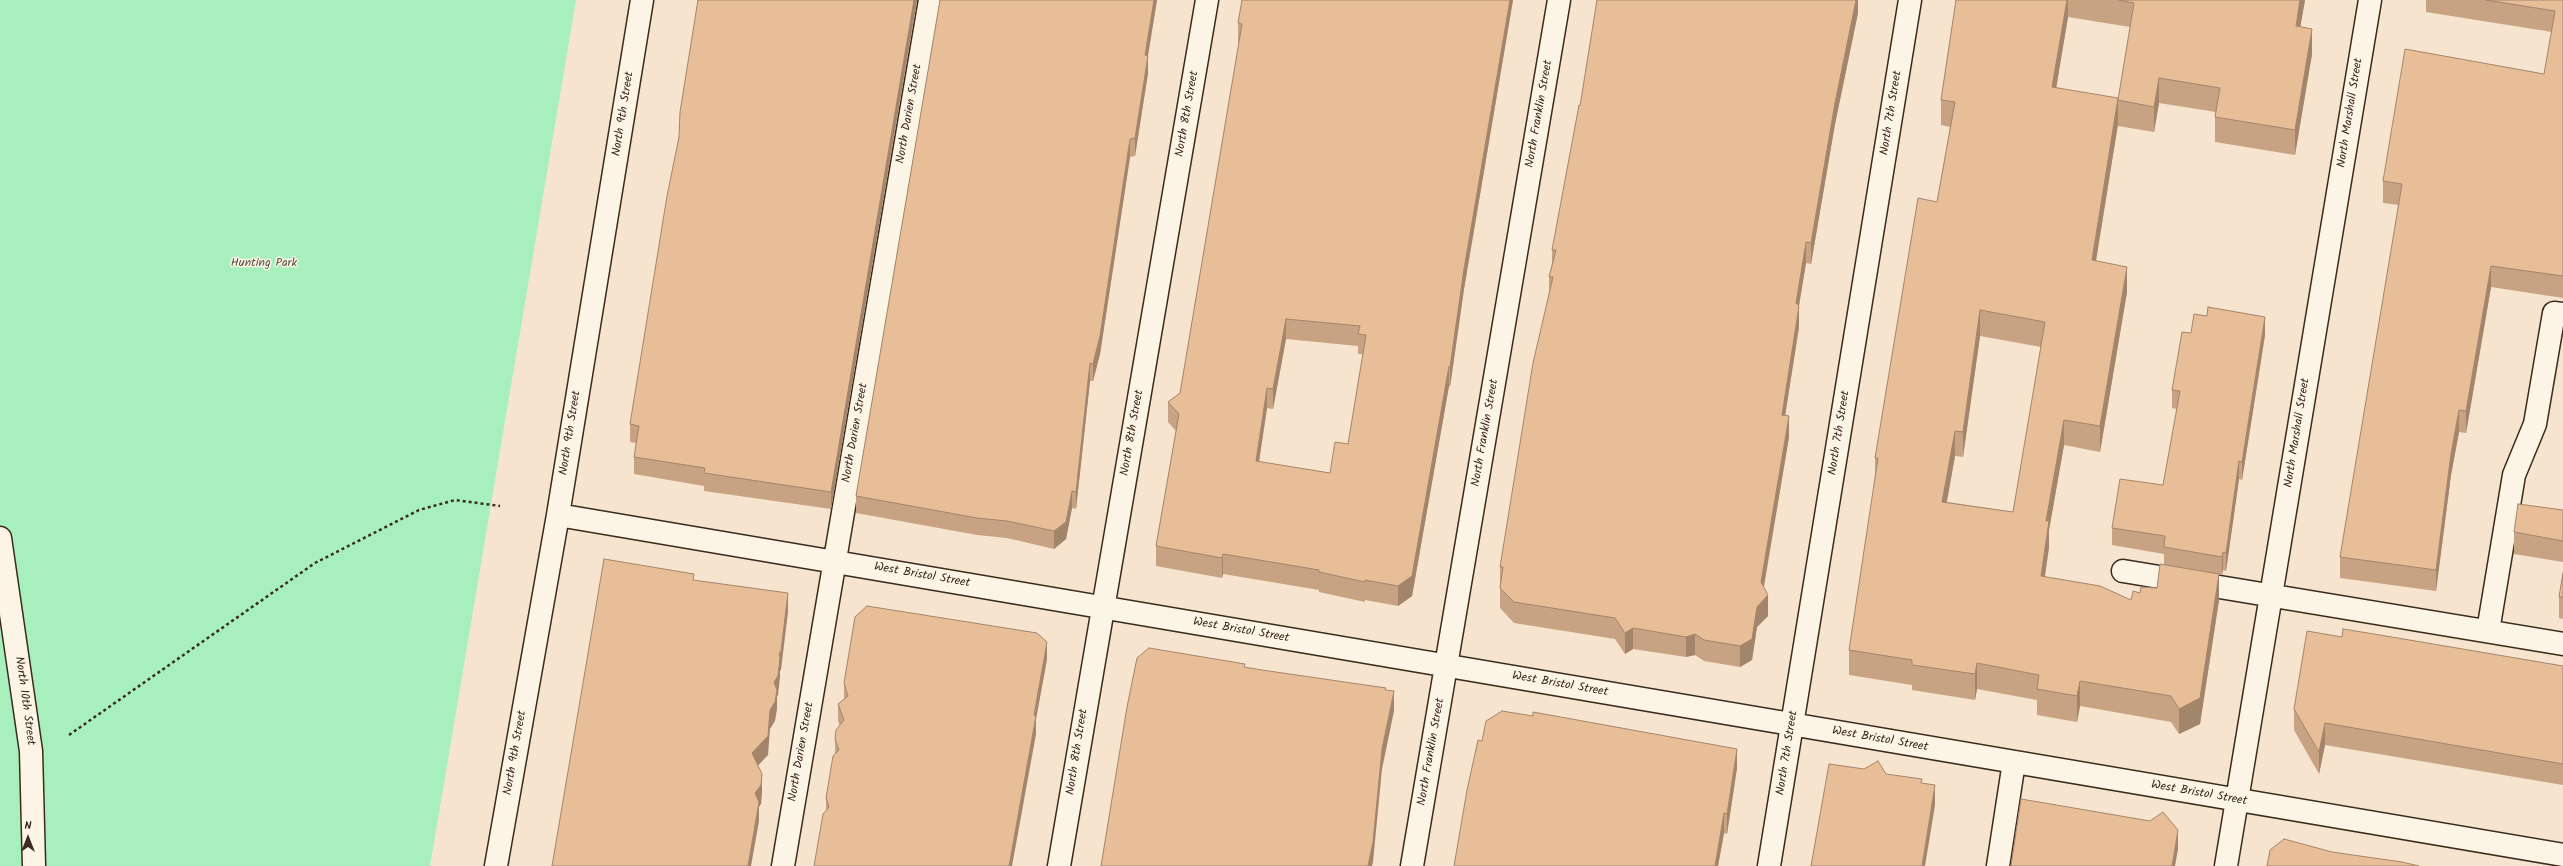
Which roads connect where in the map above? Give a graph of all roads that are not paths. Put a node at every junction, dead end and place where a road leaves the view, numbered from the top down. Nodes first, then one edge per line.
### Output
1 (642, 0) edge
2 (930, 0) edge
3 (1207, 0) edge
4 (1559, 0) edge
5 (1910, 0) edge
6 (2370, 0) edge
7 (2563, 314) edge
8 (558, 515) junction
9 (0, 538) edge
10 (834, 562) junction
11 (2123, 571) dead end
12 (2271, 596) junction
13 (1102, 607) junction
14 (2488, 631) junction
15 (2563, 644) edge
16 (1447, 666) junction
17 (1792, 724) junction
18 (2014, 762) junction
19 (2237, 800) junction
20 (2563, 855) edge
21 (34, 866) edge
22 (496, 866) edge
23 (783, 866) edge
24 (1059, 866) edge
25 (1412, 866) edge
26 (1769, 866) edge
27 (1998, 866) edge
28 (2226, 866) edge

1 - 8 street, North 9th Street
2 - 10 street, North Darien Street
3 - 13 street, North 8th Street
4 - 16 street, North Franklin Street
5 - 17 street, North 7th Street
6 - 12 street, North Marshall Street
7 - 14 street
8 - 10 street, West Bristol Street
8 - 22 street, North 9th Street
9 - 21 street, North 10th Street
10 - 13 street, West Bristol Street
10 - 23 street, North Darien Street
11 - 12 street
12 - 14 street
12 - 19 street, North Marshall Street
13 - 16 street, West Bristol Street
13 - 24 street, North 8th Street
14 - 15 street
16 - 17 street, West Bristol Street
16 - 25 street, North Franklin Street
17 - 18 street, West Bristol Street
17 - 26 street, North 7th Street
18 - 19 street, West Bristol Street
18 - 27 street
19 - 20 street, West Bristol Street
19 - 28 street, North Marshall Street

